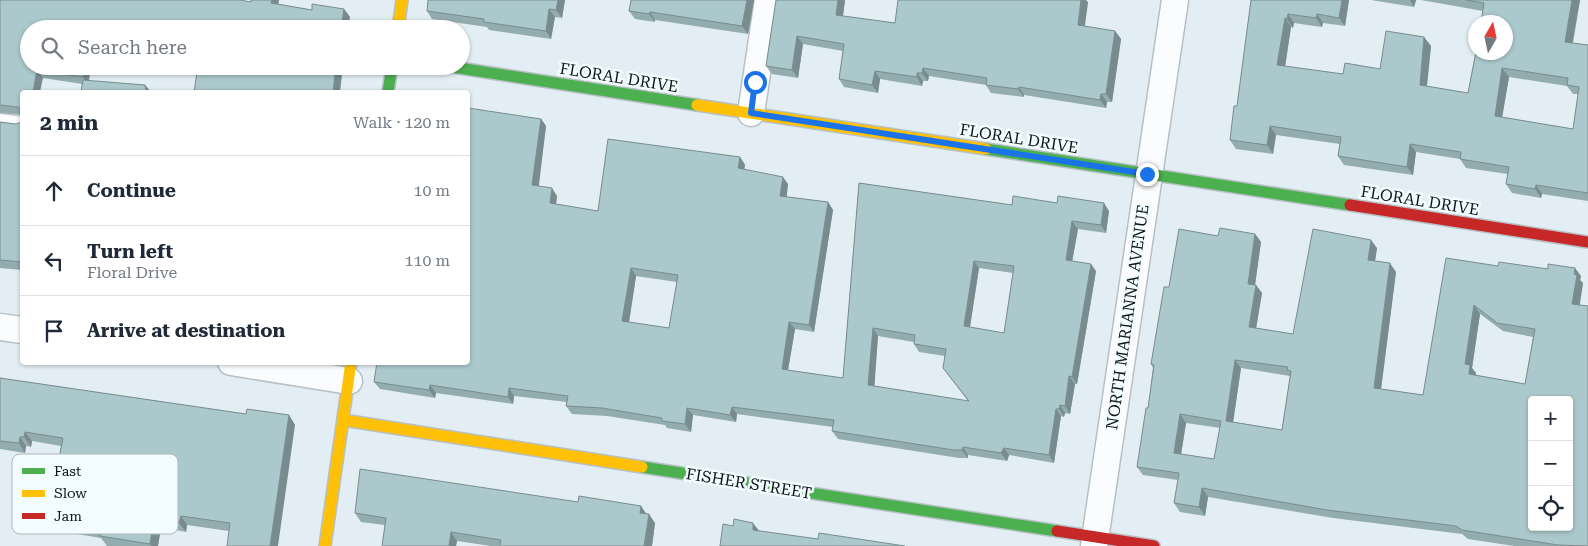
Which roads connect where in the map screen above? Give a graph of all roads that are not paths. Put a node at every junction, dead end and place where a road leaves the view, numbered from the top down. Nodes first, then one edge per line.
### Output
1 (402, 0) edge
2 (768, 0) edge
3 (1175, 0) edge
4 (399, 20) edge
5 (470, 70) edge
6 (391, 75) edge
7 (388, 90) edge
8 (751, 113) junction
9 (0, 121) edge
10 (20, 124) edge
11 (1147, 174) junction
12 (1588, 242) edge
13 (0, 327) edge
14 (20, 330) edge
15 (267, 365) edge
16 (350, 372) edge
17 (343, 420) junction
18 (1095, 541) edge
19 (325, 546) edge
20 (1154, 546) edge

1 - 4 street
2 - 8 street
3 - 11 street, NORTH MARIANNA AVENUE
5 - 8 street, FLORAL DRIVE
6 - 7 street
8 - 11 street, FLORAL DRIVE
9 - 10 lane
11 - 12 street, FLORAL DRIVE
11 - 18 street, NORTH MARIANNA AVENUE
13 - 14 street
15 - 16 street
16 - 17 street
17 - 18 street, FISHER STREET
17 - 19 street
18 - 20 street, FISHER STREET

